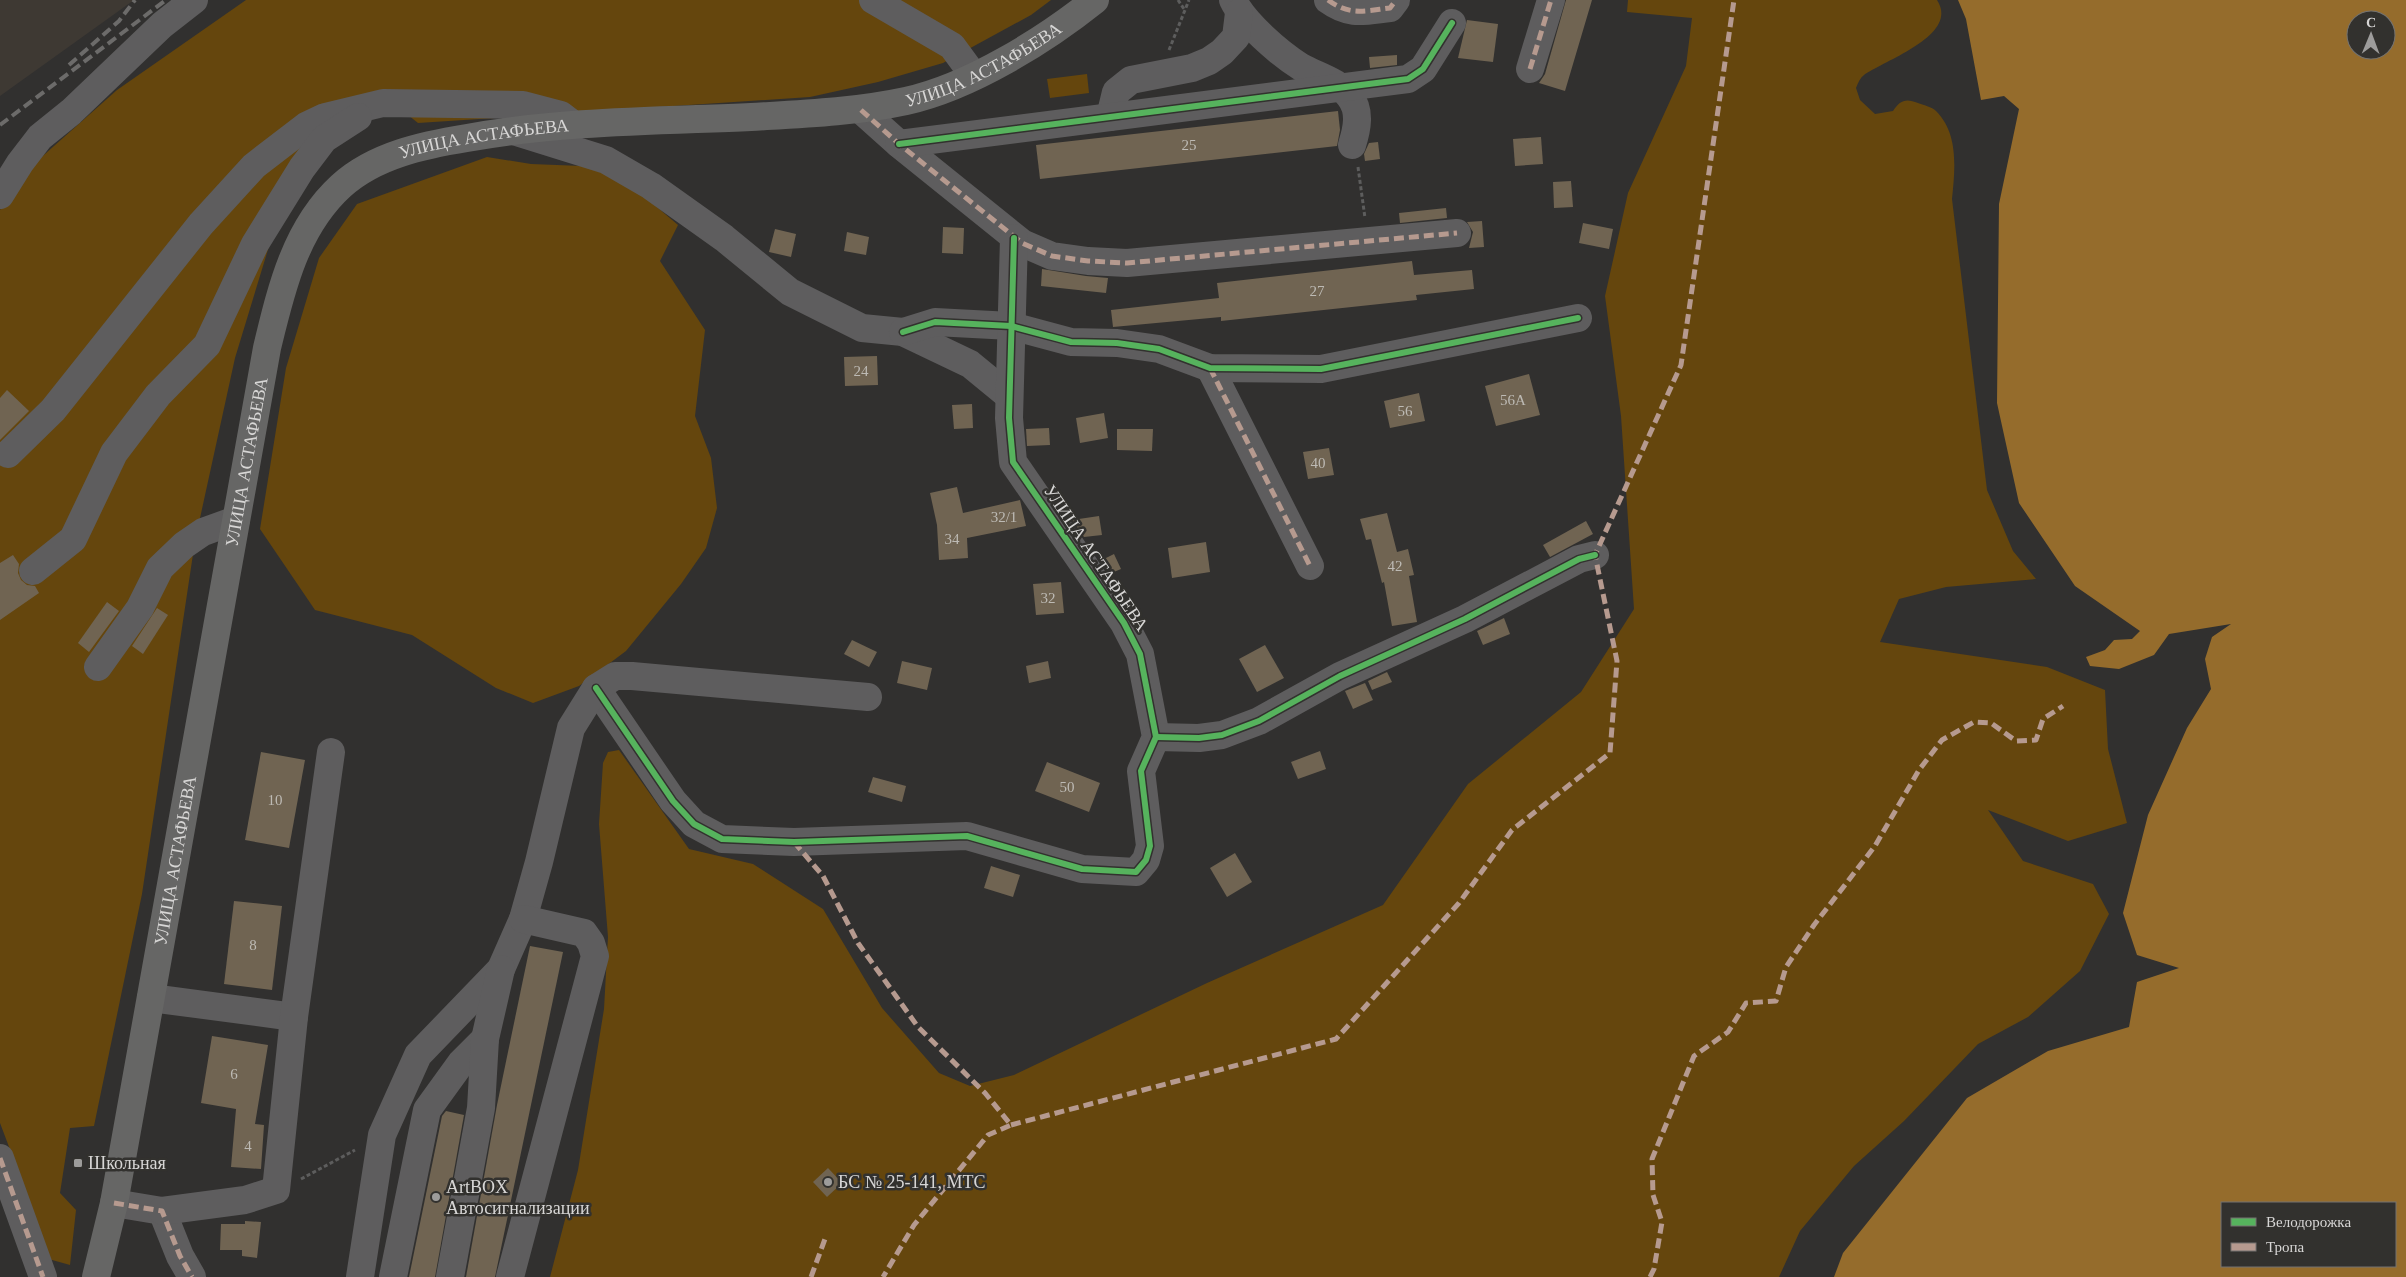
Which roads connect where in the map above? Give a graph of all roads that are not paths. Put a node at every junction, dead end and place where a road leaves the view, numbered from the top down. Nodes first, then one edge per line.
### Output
1 (194, 0) edge
2 (873, 0) edge
3 (1095, 0) edge
4 (1328, 0) edge
5 (1396, 0) edge
6 (1551, 0) edge
7 (1236, 7) edge
8 (1452, 23) dead end
9 (1530, 69) dead end
10 (974, 76) junction
11 (1341, 88) junction
12 (383, 103) junction
13 (861, 110) junction
14 (1110, 117) junction
15 (574, 125) junction
16 (510, 130) junction
17 (899, 144) junction
18 (1352, 145) dead end
19 (0, 195) edge
20 (1457, 233) dead end
21 (1014, 238) junction
22 (1578, 318) dead end
23 (1011, 326) junction
24 (903, 332) junction
25 (1210, 368) junction
26 (1009, 396) junction
27 (8, 454) dead end
28 (236, 520) junction
29 (1596, 555) dead end
30 (1310, 566) dead end
31 (32, 571) dead end
32 (98, 667) dead end
33 (596, 688) junction
34 (868, 697) dead end
35 (1156, 737) junction
36 (331, 752) dead end
37 (523, 919) junction
38 (501, 969) junction
39 (151, 998) junction
40 (294, 1016) junction
41 (485, 1039) junction
42 (0, 1158) edge
43 (114, 1203) junction
44 (162, 1212) junction
45 (43, 1277) edge
46 (96, 1277) edge
47 (192, 1277) edge
48 (360, 1277) edge
49 (393, 1277) edge
50 (450, 1277) edge
51 (510, 1277) edge

1 - 19 street
2 - 10 street
3 - 10 main road, УЛИЦА АСТАФЬЕВА
4 - 5 street
6 - 9 street
7 - 11 street
7 - 14 street
8 - 11 street
10 - 13 main road, УЛИЦА АСТАФЬЕВА
11 - 14 street
11 - 18 street
12 - 15 street
12 - 27 street
12 - 31 street
13 - 15 main road, УЛИЦА АСТАФЬЕВА
13 - 17 street
14 - 17 street
15 - 16 main road, УЛИЦА АСТАФЬЕВА
16 - 24 street
16 - 28 main road, УЛИЦА АСТАФЬЕВА
17 - 21 street
20 - 21 street
21 - 23 street, УЛИЦА АСТАФЬЕВА
22 - 25 street
23 - 24 street
23 - 25 street
23 - 26 street, УЛИЦА АСТАФЬЕВА
24 - 26 street
25 - 30 street
26 - 35 street, УЛИЦА АСТАФЬЕВА
28 - 32 street
28 - 39 main road, УЛИЦА АСТАФЬЕВА
29 - 35 street
33 - 34 street
33 - 35 street
33 - 37 street
36 - 40 street
37 - 38 street
37 - 51 street
38 - 41 street
38 - 48 street
39 - 40 street
39 - 43 main road, УЛИЦА АСТАФЬЕВА
40 - 44 street
41 - 49 street
41 - 50 street
42 - 45 street
43 - 44 street
43 - 46 main road, УЛИЦА АСТАФЬЕВА
44 - 47 street

